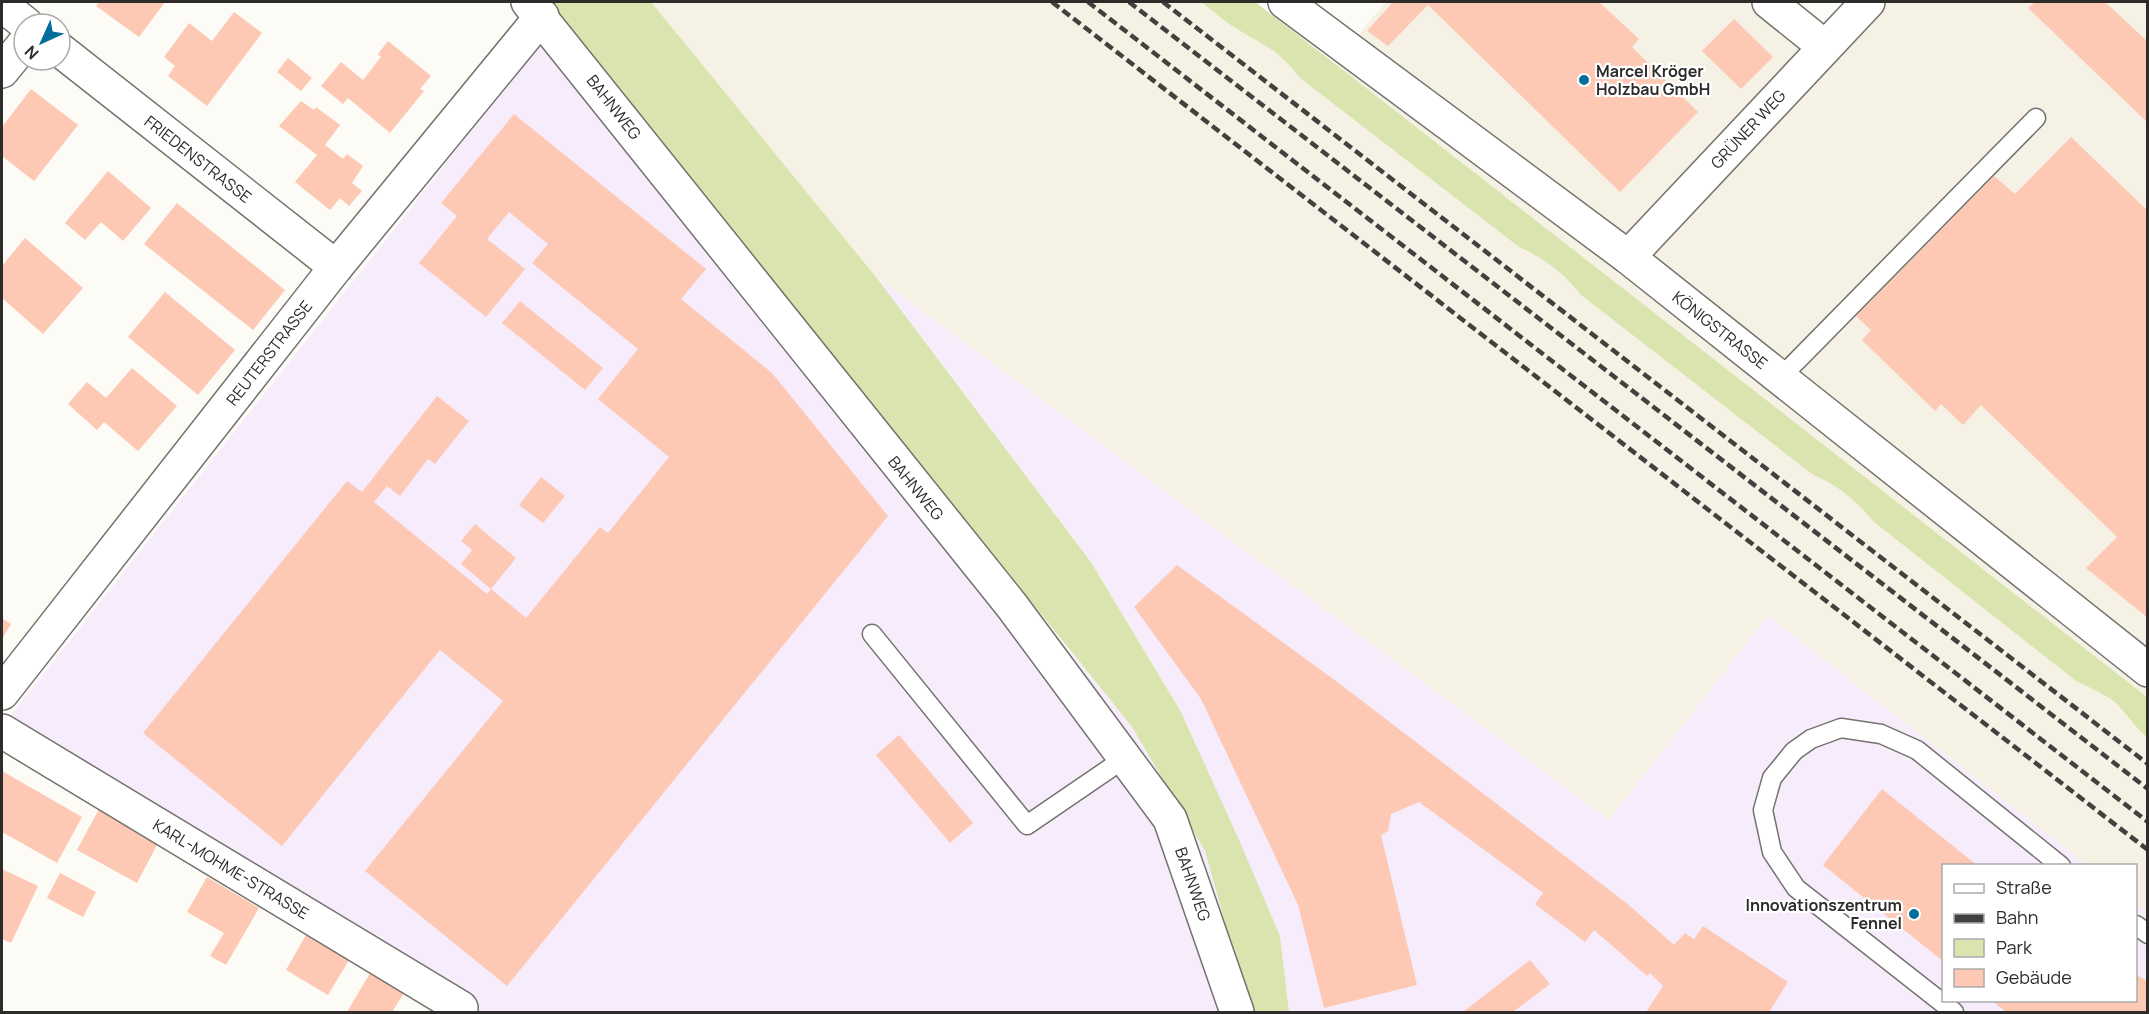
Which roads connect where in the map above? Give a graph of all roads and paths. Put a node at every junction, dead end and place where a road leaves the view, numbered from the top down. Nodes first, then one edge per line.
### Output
1 (1285, 2) edge
2 (1769, 2) edge
3 (1868, 2) edge
4 (535, 9) edge
5 (1825, 47) junction
6 (12, 59) edge
7 (72, 59) edge
8 (2, 71) edge
9 (2036, 118) dead end
10 (1628, 257) junction
11 (336, 267) junction
12 (1780, 378) junction
13 (873, 634) dead end
14 (2148, 670) edge
15 (2, 693) edge
16 (2, 731) edge
17 (1125, 758) junction
18 (2059, 864) edge
19 (461, 1008) dead end
20 (1237, 1012) edge
21 (1954, 1012) edge

1 - 10 street, KÖNIGSTRASSE
2 - 5 street
3 - 5 street, GRÜNER WEG
4 - 11 street, REUTERSTRASSE
4 - 17 street, BAHNWEG
5 - 10 street, GRÜNER WEG
6 - 8 street
7 - 11 street, FRIEDENSTRASSE
9 - 12 lane
10 - 12 street, KÖNIGSTRASSE
11 - 15 street, REUTERSTRASSE
12 - 14 street, KÖNIGSTRASSE
13 - 17 lane
16 - 19 street, KARL-MOHME-STRASSE
17 - 20 street, BAHNWEG
18 - 21 lane

